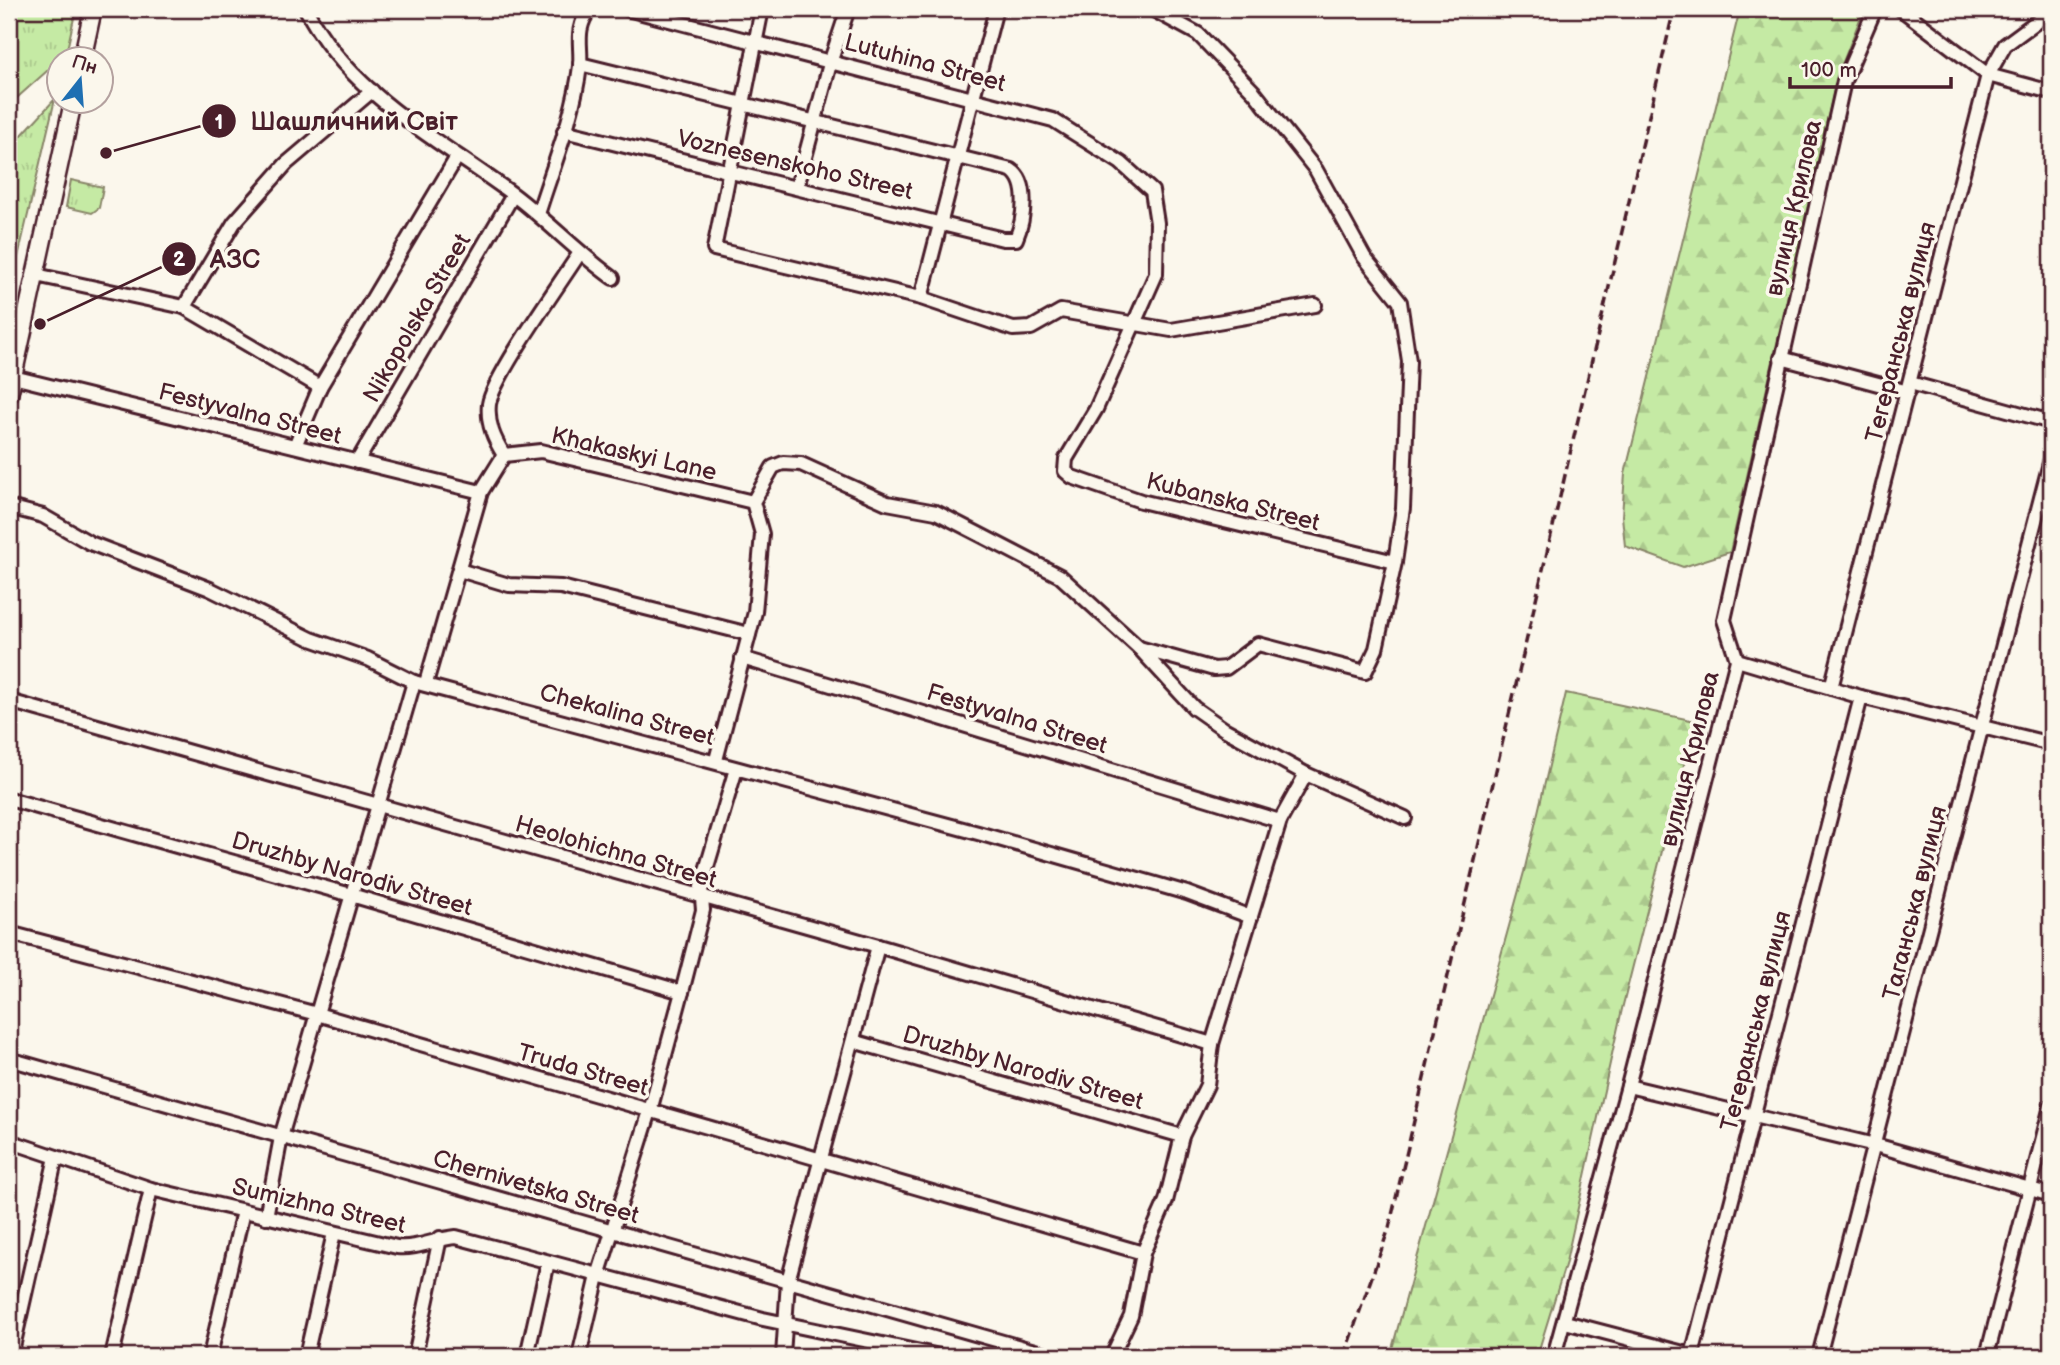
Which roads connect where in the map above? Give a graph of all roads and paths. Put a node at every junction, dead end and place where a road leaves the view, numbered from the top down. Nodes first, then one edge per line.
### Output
1 (93, 9) edge
2 (306, 9) edge
3 (590, 9) edge
4 (627, 9) edge
5 (762, 9) edge
6 (848, 9) edge
7 (996, 9) edge
8 (1152, 9) edge
9 (1875, 9) edge
10 (1901, 9) edge
11 (2051, 11) edge
12 (755, 41) junction
13 (85, 46) edge
14 (831, 60) junction
15 (580, 64) junction
16 (1988, 75) junction
17 (372, 91) junction
18 (2051, 92) edge
19 (974, 97) junction
20 (744, 105) junction
21 (70, 116) edge
22 (814, 123) junction
23 (564, 131) junction
24 (959, 156) junction
25 (457, 157) junction
26 (731, 171) junction
27 (797, 187) junction
28 (513, 194) junction
29 (538, 214) junction
30 (942, 221) junction
31 (579, 254) junction
32 (36, 275) junction
33 (613, 278) dead end
34 (921, 298) junction
35 (1315, 305) dead end
36 (184, 307) junction
37 (1130, 325) junction
38 (1781, 358) junction
39 (11, 377) edge
40 (320, 387) junction
41 (1909, 388) junction
42 (9, 395) edge
43 (2051, 422) edge
44 (295, 446) junction
45 (504, 455) junction
46 (2051, 459) edge
47 (357, 462) junction
48 (1065, 471) joint
49 (481, 492) junction
50 (753, 502) junction
51 (9, 507) edge
52 (1395, 562) junction
53 (458, 570) junction
54 (749, 634) junction
55 (1139, 648) junction
56 (742, 658) junction
57 (1737, 660) junction
58 (420, 682) junction
59 (1831, 688) junction
60 (1861, 697) junction
61 (9, 701) edge
62 (1982, 726) junction
63 (2051, 744) edge
64 (716, 760) junction
65 (736, 769) junction
66 (1306, 774) junction
67 (9, 799) edge
68 (378, 805) junction
69 (1405, 818) dead end
70 (1280, 821) junction
71 (351, 895) junction
72 (702, 898) junction
73 (1251, 917) junction
74 (9, 933) edge
75 (878, 946) junction
76 (682, 992) junction
77 (317, 1014) junction
78 (853, 1041) junction
79 (1212, 1044) junction
80 (9, 1059) edge
81 (1628, 1086) junction
82 (2051, 1106) edge
83 (650, 1111) junction
84 (1753, 1116) junction
85 (1181, 1136) junction
86 (281, 1137) junction
87 (9, 1141) edge
88 (1875, 1145) junction
89 (56, 1157) junction
90 (822, 1159) junction
91 (151, 1189) junction
92 (2030, 1190) junction
93 (2051, 1195) edge
94 (243, 1211) junction
95 (266, 1217) junction
96 (611, 1230) junction
97 (334, 1233) junction
98 (440, 1238) junction
99 (1143, 1253) junction
100 (548, 1262) junction
101 (598, 1276) junction
102 (788, 1281) junction
103 (1565, 1322) junction
104 (785, 1323) junction
105 (11, 1356) edge
106 (112, 1356) edge
107 (210, 1356) edge
108 (306, 1356) edge
109 (415, 1356) edge
110 (527, 1356) edge
111 (579, 1356) edge
112 (783, 1356) edge
113 (940, 1356) edge
114 (1052, 1356) edge
115 (1112, 1356) edge
116 (1555, 1356) edge
117 (1693, 1356) edge
118 (1819, 1356) edge
119 (1987, 1356) edge

1 - 13 main road
2 - 17 street
3 - 15 street
4 - 12 street, Lutuhina Street
5 - 12 street
6 - 14 street
7 - 19 street
8 - 52 street
9 - 38 street, вулиця Крилова
10 - 16 street
11 - 16 street, Тегеранська вулиця
12 - 14 street, Lutuhina Street
12 - 20 street
14 - 19 street, Lutuhina Street
14 - 22 street
15 - 20 street
15 - 23 street
16 - 18 street
16 - 41 street, Тегеранська вулиця
17 - 25 street
17 - 36 street
19 - 24 street
19 - 37 street, Lutuhina Street
20 - 22 street
20 - 26 street
21 - 32 main road
22 - 24 street
22 - 27 street
23 - 26 street, Voznesenskoho Street
23 - 29 street
24 - 30 street
24 - 30 street, Voznesenskoho Street
25 - 28 street
25 - 40 street
26 - 27 street, Voznesenskoho Street
26 - 34 street
27 - 30 street, Voznesenskoho Street
28 - 29 street
28 - 47 street, Nikopolska Street
29 - 31 street
30 - 34 street
31 - 33 street
31 - 45 street
32 - 36 street
32 - 39 main road
34 - 37 street
35 - 37 street
36 - 40 street
37 - 48 street, Lutuhina Street
38 - 41 street
38 - 57 street, вулиця Крилова
39 - 42 main road
39 - 44 street, Festyvalna Street
40 - 44 street
41 - 43 street
41 - 59 street, Тегеранська вулиця
44 - 47 street, Festyvalna Street
45 - 49 street
45 - 50 street, Khakaskyi Lane
46 - 62 street, Таганська вулиця
47 - 49 street, Festyvalna Street
48 - 52 street, Kubanska Street
49 - 53 street
50 - 54 street
50 - 55 street
51 - 58 street, Chekalina Street
52 - 55 street
53 - 54 street
53 - 58 street
54 - 56 street
55 - 66 street
56 - 64 street
56 - 70 street, Festyvalna Street
57 - 59 street
57 - 81 street, вулиця Крилова
58 - 64 street, Chekalina Street
58 - 68 street
59 - 60 street
60 - 62 street
60 - 84 street, Тегеранська вулиця
61 - 68 street, Heolohichna Street
62 - 63 street
62 - 88 street, Таганська вулиця
64 - 65 street, Chekalina Street
65 - 72 street
65 - 73 street, Chekalina Street
66 - 69 street
66 - 70 street
67 - 71 street, Druzhby Narodiv Street
68 - 71 street
68 - 72 street, Heolohichna Street
70 - 73 street
71 - 76 street, Druzhby Narodiv Street
71 - 77 street
72 - 75 street, Heolohichna Street
72 - 76 street
73 - 79 street
74 - 77 street, Truda Street
75 - 78 street
75 - 79 street, Heolohichna Street
76 - 83 street
77 - 83 street, Truda Street
77 - 86 street
78 - 85 street, Druzhby Narodiv Street
78 - 90 street
79 - 85 street
80 - 86 street, Chernivetska Street
81 - 84 street
81 - 103 street, вулиця Крилова
82 - 92 street
83 - 90 street, Truda Street
83 - 96 street
84 - 88 street
84 - 117 street, Тегеранська вулиця
85 - 99 street
86 - 95 street
86 - 96 street, Chernivetska Street
87 - 89 street, Sumizhna Street
88 - 92 street
88 - 118 street, Таганська вулиця
89 - 91 street, Sumizhna Street
89 - 105 street
90 - 99 street, Truda Street
90 - 102 street
91 - 94 street, Sumizhna Street
91 - 106 street
92 - 93 street
92 - 119 street
94 - 95 street, Sumizhna Street
94 - 107 street
95 - 97 street, Sumizhna Street
96 - 101 street
96 - 102 street, Chernivetska Street
97 - 98 street, Sumizhna Street
97 - 108 street
98 - 100 street, Sumizhna Street
98 - 109 street
99 - 115 street
100 - 101 street, Sumizhna Street
100 - 110 street
101 - 104 street, Sumizhna Street
101 - 111 street
102 - 104 street
102 - 114 street, Chernivetska Street
103 - 116 street, вулиця Крилова
103 - 117 street
104 - 112 street
104 - 113 street, Sumizhna Street

